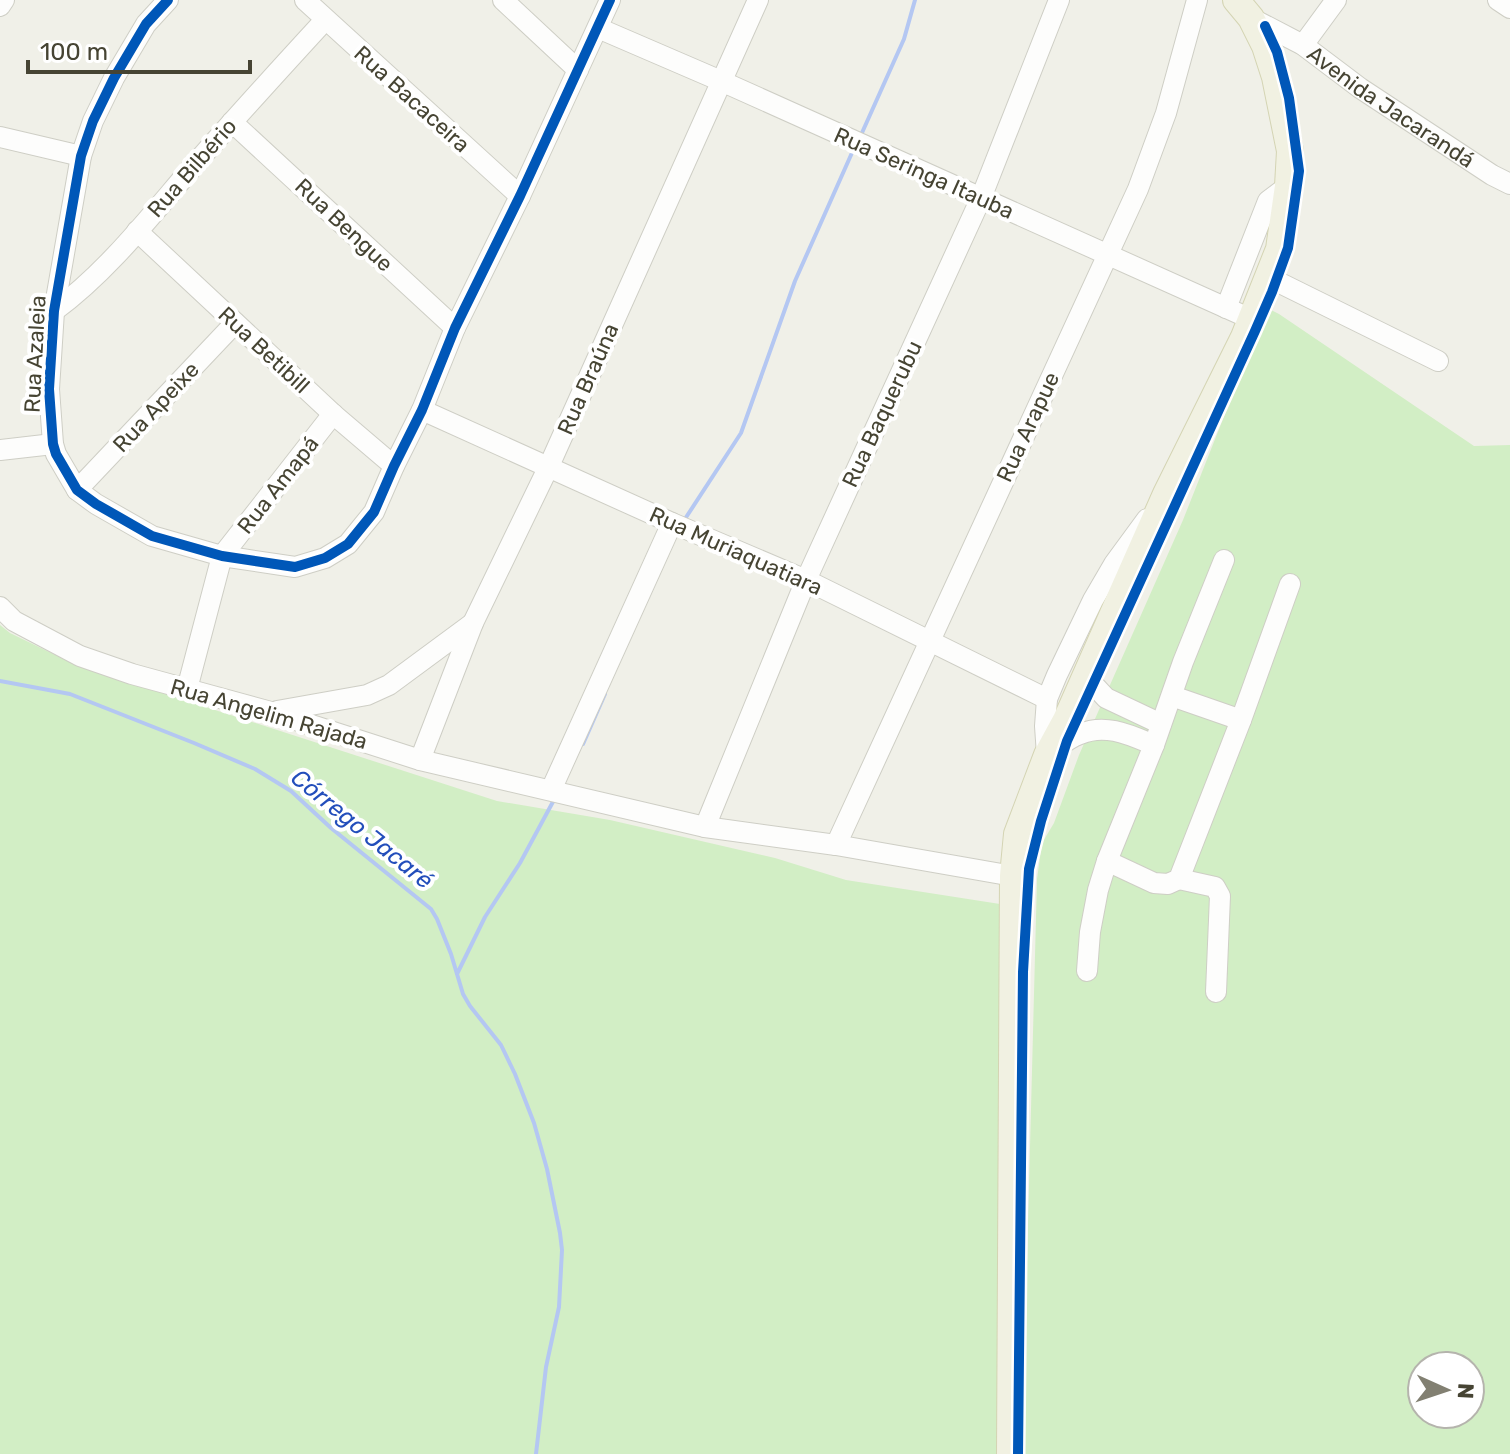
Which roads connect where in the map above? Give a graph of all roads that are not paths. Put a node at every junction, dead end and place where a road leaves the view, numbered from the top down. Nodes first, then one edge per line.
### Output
1 (4, 0) edge
2 (168, 0) edge
3 (305, 0) edge
4 (503, 0) edge
5 (610, 0) edge
6 (758, 0) edge
7 (1059, 0) edge
8 (1197, 0) edge
9 (1336, 0) edge
10 (1498, 0) edge
11 (0, 6) edge
12 (1510, 8) edge
13 (1243, 9) edge
14 (325, 20) junction
15 (598, 28) junction
16 (1303, 45) junction
17 (578, 70) junction
18 (721, 81) junction
19 (232, 122) junction
20 (0, 137) edge
21 (81, 156) junction
22 (1510, 184) edge
23 (1288, 186) junction
24 (520, 196) junction
25 (981, 198) junction
26 (137, 231) junction
27 (1109, 254) junction
28 (1268, 277) junction
29 (1226, 308) junction
30 (54, 311) junction
31 (1251, 319) junction
32 (235, 323) junction
33 (455, 328) junction
34 (1438, 361) dead end
35 (422, 410) junction
36 (333, 414) junction
37 (53, 444) junction
38 (0, 450) edge
39 (394, 466) junction
40 (549, 466) junction
41 (77, 490) junction
42 (1166, 494) junction
43 (679, 526) junction
44 (222, 556) junction
45 (1224, 560) dead end
46 (806, 580) junction
47 (1290, 584) dead end
48 (0, 607) edge
49 (473, 623) junction
50 (929, 641) junction
51 (1089, 666) junction
52 (187, 689) junction
53 (1099, 690) junction
54 (1172, 696) junction
55 (1047, 699) junction
56 (271, 712) junction
57 (1241, 720) junction
58 (1161, 724) junction
59 (1078, 734) junction
60 (1154, 745) junction
61 (1047, 755) junction
62 (420, 760) junction
63 (558, 791) junction
64 (705, 827) junction
65 (836, 845) junction
66 (1107, 861) junction
67 (1013, 876) junction
68 (1179, 879) junction
69 (1087, 971) dead end
70 (1216, 992) dead end
71 (1010, 1454) edge

1 - 11 street
2 - 21 street, Rua Azaleia
3 - 14 street, Rua Bacaceira
4 - 17 street
5 - 15 street, Rua Azaleia
6 - 18 street, Rua Braúna
7 - 25 street, Rua Baquerubu
8 - 27 street, Rua Arapue
9 - 16 street
10 - 12 street
13 - 16 street, Avenida Jacarandá
13 - 23 main road
14 - 19 street, Rua Bilbério
14 - 24 street, Rua Bacaceira
15 - 17 street, Rua Azaleia
15 - 18 street, Rua Seringa Itauba
16 - 22 street, Avenida Jacarandá
17 - 24 street, Rua Azaleia
18 - 25 street, Rua Seringa Itauba
18 - 40 street, Rua Braúna
19 - 26 street, Rua Bilbério
19 - 33 street, Rua Bengue
20 - 21 street
21 - 30 street, Rua Azaleia
23 - 28 main road
23 - 29 street
24 - 33 street, Rua Azaleia
25 - 27 street, Rua Seringa Itauba
25 - 46 street, Rua Baquerubu
26 - 30 street, Rua Bilbério
26 - 32 street, Rua Betibill
27 - 29 street, Rua Seringa Itauba
27 - 50 street, Rua Arapue
28 - 31 main road
28 - 34 street
29 - 31 street, Rua Seringa Itauba
30 - 37 street, Rua Azaleia
31 - 42 main road
32 - 36 street, Rua Betibill
32 - 41 street, Rua Apeixe
33 - 35 street, Rua Azaleia
35 - 39 street, Rua Azaleia
35 - 40 street, Rua Muriaquatiara
36 - 39 street, Rua Betibill
36 - 44 street, Rua Amapá
37 - 38 street
37 - 41 street, Rua Azaleia
39 - 44 street, Rua Azaleia
40 - 43 street, Rua Muriaquatiara
40 - 49 street, Rua Braúna
41 - 44 street, Rua Azaleia
42 - 51 main road
42 - 55 street
43 - 46 street, Rua Muriaquatiara
43 - 63 street
44 - 52 street
45 - 54 street
46 - 50 street, Rua Muriaquatiara
46 - 64 street, Rua Baquerubu
47 - 57 street
48 - 52 street, Rua Angelim Rajada
49 - 56 street
49 - 62 street, Rua Braúna
50 - 55 street, Rua Muriaquatiara
50 - 65 street, Rua Arapue
51 - 53 street
51 - 61 main road
52 - 56 street, Rua Angelim Rajada
53 - 58 street
53 - 59 street
54 - 57 street
54 - 58 street
55 - 61 street
56 - 62 street, Rua Angelim Rajada
57 - 68 street
58 - 60 street
59 - 60 street
59 - 61 street
60 - 66 street
61 - 67 main road
62 - 63 street, Rua Angelim Rajada
63 - 64 street, Rua Angelim Rajada
64 - 65 street
65 - 67 street
66 - 68 street
66 - 69 street
67 - 71 main road
68 - 70 street

